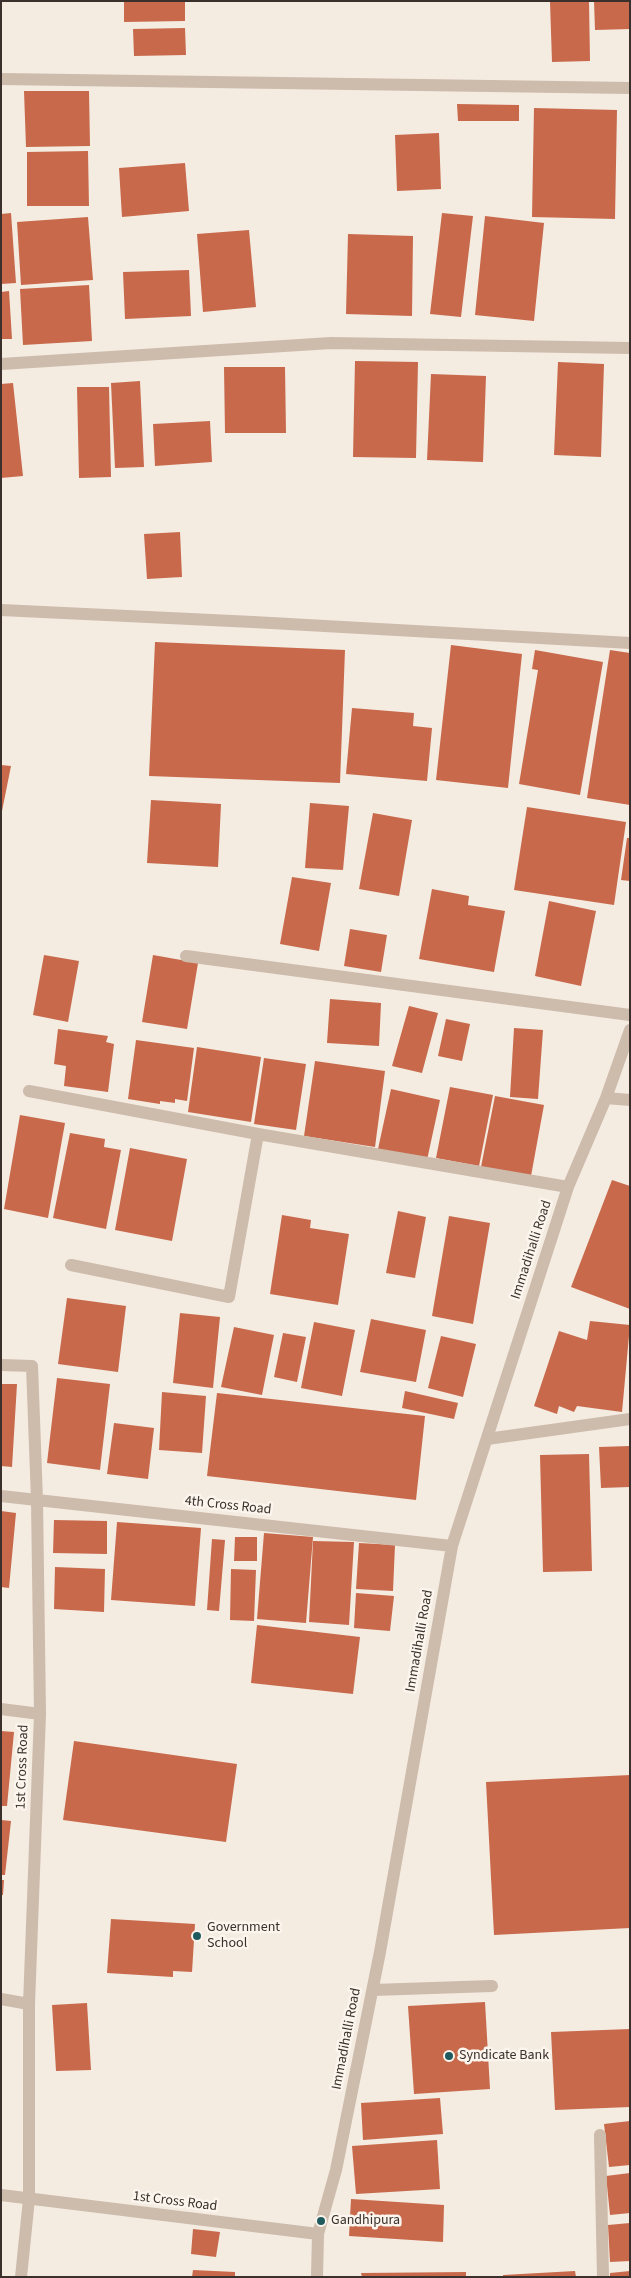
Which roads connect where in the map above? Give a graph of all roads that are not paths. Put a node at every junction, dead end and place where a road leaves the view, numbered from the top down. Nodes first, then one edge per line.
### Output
1 (1, 79) edge
2 (630, 88) edge
3 (630, 348) edge
4 (1, 364) edge
5 (1, 610) edge
6 (630, 643) edge
7 (186, 956) dead end
8 (630, 1015) edge
9 (630, 1030) edge
10 (29, 1092) dead end
11 (606, 1098) junction
12 (630, 1100) edge
13 (258, 1134) junction
14 (568, 1187) junction
15 (71, 1265) dead end
16 (1, 1365) edge
17 (630, 1419) edge
18 (487, 1439) junction
19 (1, 1496) edge
20 (37, 1500) junction
21 (452, 1546) junction
22 (1, 1709) edge
23 (40, 1714) junction
24 (492, 1986) dead end
25 (372, 1990) junction
26 (1, 1999) edge
27 (29, 2004) junction
28 (600, 2135) dead end
29 (1, 2195) edge
30 (28, 2199) junction
31 (318, 2234) junction
32 (21, 2277) edge
33 (317, 2277) edge
34 (603, 2277) edge

1 - 2 street
3 - 4 street
5 - 6 street
7 - 8 street
9 - 11 street, Immadihalli Road
10 - 13 street
11 - 12 street
11 - 14 street, Immadihalli Road
13 - 14 street
13 - 15 street
14 - 18 street, Immadihalli Road
16 - 20 street, 1st Cross Road
17 - 18 street
18 - 21 street, Immadihalli Road
19 - 20 street, 4th Cross Road
20 - 21 street, 4th Cross Road
20 - 23 street, 1st Cross Road
21 - 25 street, Immadihalli Road
22 - 23 street
23 - 27 street, 1st Cross Road
24 - 25 street
25 - 31 street, Immadihalli Road
26 - 27 street
27 - 30 street, 1st Cross Road
28 - 34 street
29 - 30 street, 1st Cross Road
30 - 31 street, 1st Cross Road
30 - 32 street, 1st Cross Road
31 - 33 street, Immadihalli Road

